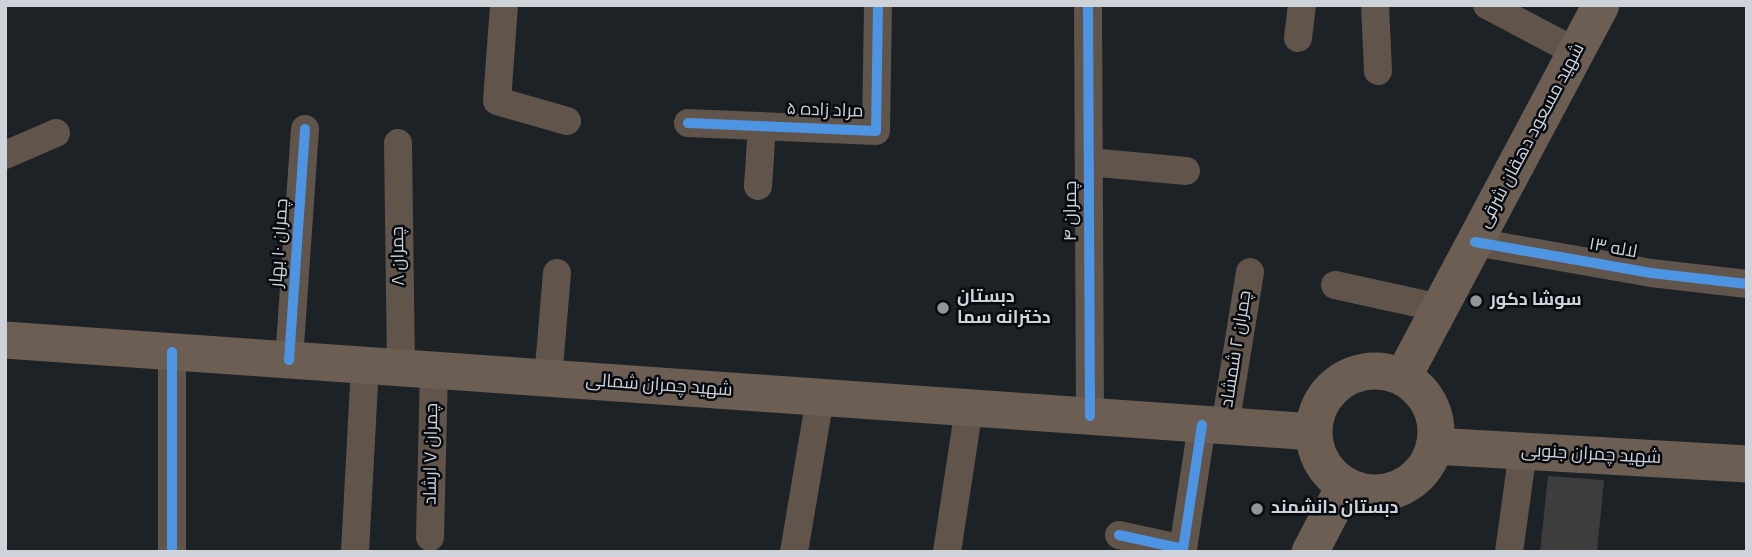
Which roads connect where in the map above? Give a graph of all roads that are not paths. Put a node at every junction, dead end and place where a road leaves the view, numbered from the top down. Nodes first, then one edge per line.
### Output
1 (504, 5) edge
2 (878, 5) edge
3 (1088, 5) edge
4 (1302, 5) edge
5 (1375, 5) edge
6 (1487, 5) edge
7 (1601, 5) edge
8 (1298, 38) dead end
9 (1576, 52) junction
10 (1378, 71) dead end
11 (567, 121) dead end
12 (688, 123) dead end
13 (762, 126) junction
14 (305, 129) dead end
15 (56, 133) dead end
16 (398, 143) dead end
17 (5, 155) edge
18 (1089, 162) junction
19 (1186, 171) dead end
20 (758, 186) dead end
21 (1475, 243) junction
22 (1250, 272) dead end
23 (558, 273) dead end
24 (1747, 284) edge
25 (1335, 285) dead end
26 (1440, 307) junction
27 (7, 333) edge
28 (172, 352) junction
29 (289, 360) junction
30 (400, 368) junction
31 (1403, 377) junction
32 (548, 379) junction
33 (820, 398) junction
34 (969, 408) junction
35 (1090, 416) junction
36 (1214, 425) junction
37 (1314, 432) junction
38 (1434, 446) junction
39 (1523, 451) junction
40 (1747, 464) edge
41 (1345, 485) junction
42 (1119, 535) dead end
43 (430, 537) dead end
44 (172, 552) edge
45 (355, 552) edge
46 (794, 552) edge
47 (947, 552) edge
48 (1310, 552) edge
49 (1509, 552) edge

1 - 11 street
2 - 13 street, مراد زاده ۵
3 - 18 street, چمران ۴
4 - 8 street
5 - 10 street
6 - 9 street
7 - 9 main road, شهید مسعود دهقان شرقی
9 - 21 main road, شهید مسعود دهقان شرقی
12 - 13 street, مراد زاده ۵
13 - 20 street
14 - 29 street, چمران ۱۰ بهار
15 - 17 street
16 - 30 street, چمران ۸
18 - 19 street
18 - 35 street, چمران ۴
21 - 24 street, لاله ۱۳
21 - 26 main road, شهید مسعود دهقان شرقی
22 - 36 street, چمران ۲ شمشاد
23 - 32 street
25 - 26 street
26 - 31 main road, شهید مسعود دهقان شرقی
27 - 28 main road, شهید چمران شمالی
28 - 29 main road, شهید چمران شمالی
28 - 44 street
29 - 30 main road, شهید چمران شمالی
30 - 32 main road, شهید چمران شمالی
30 - 43 street, چمران ۷ ارشاد
30 - 45 street
31 - 37 main road
31 - 38 main road
32 - 33 main road, شهید چمران شمالی
33 - 34 main road, شهید چمران شمالی
33 - 46 street
34 - 35 main road, شهید چمران شمالی
34 - 47 street
35 - 36 main road, شهید چمران شمالی
36 - 37 main road, شهید چمران شمالی
36 - 42 street, چمران ۲ شمشاد
37 - 41 main road
38 - 39 main road, شهید چمران جنوبی
38 - 41 main road
39 - 40 main road, شهید چمران جنوبی
39 - 49 street
41 - 48 main road

